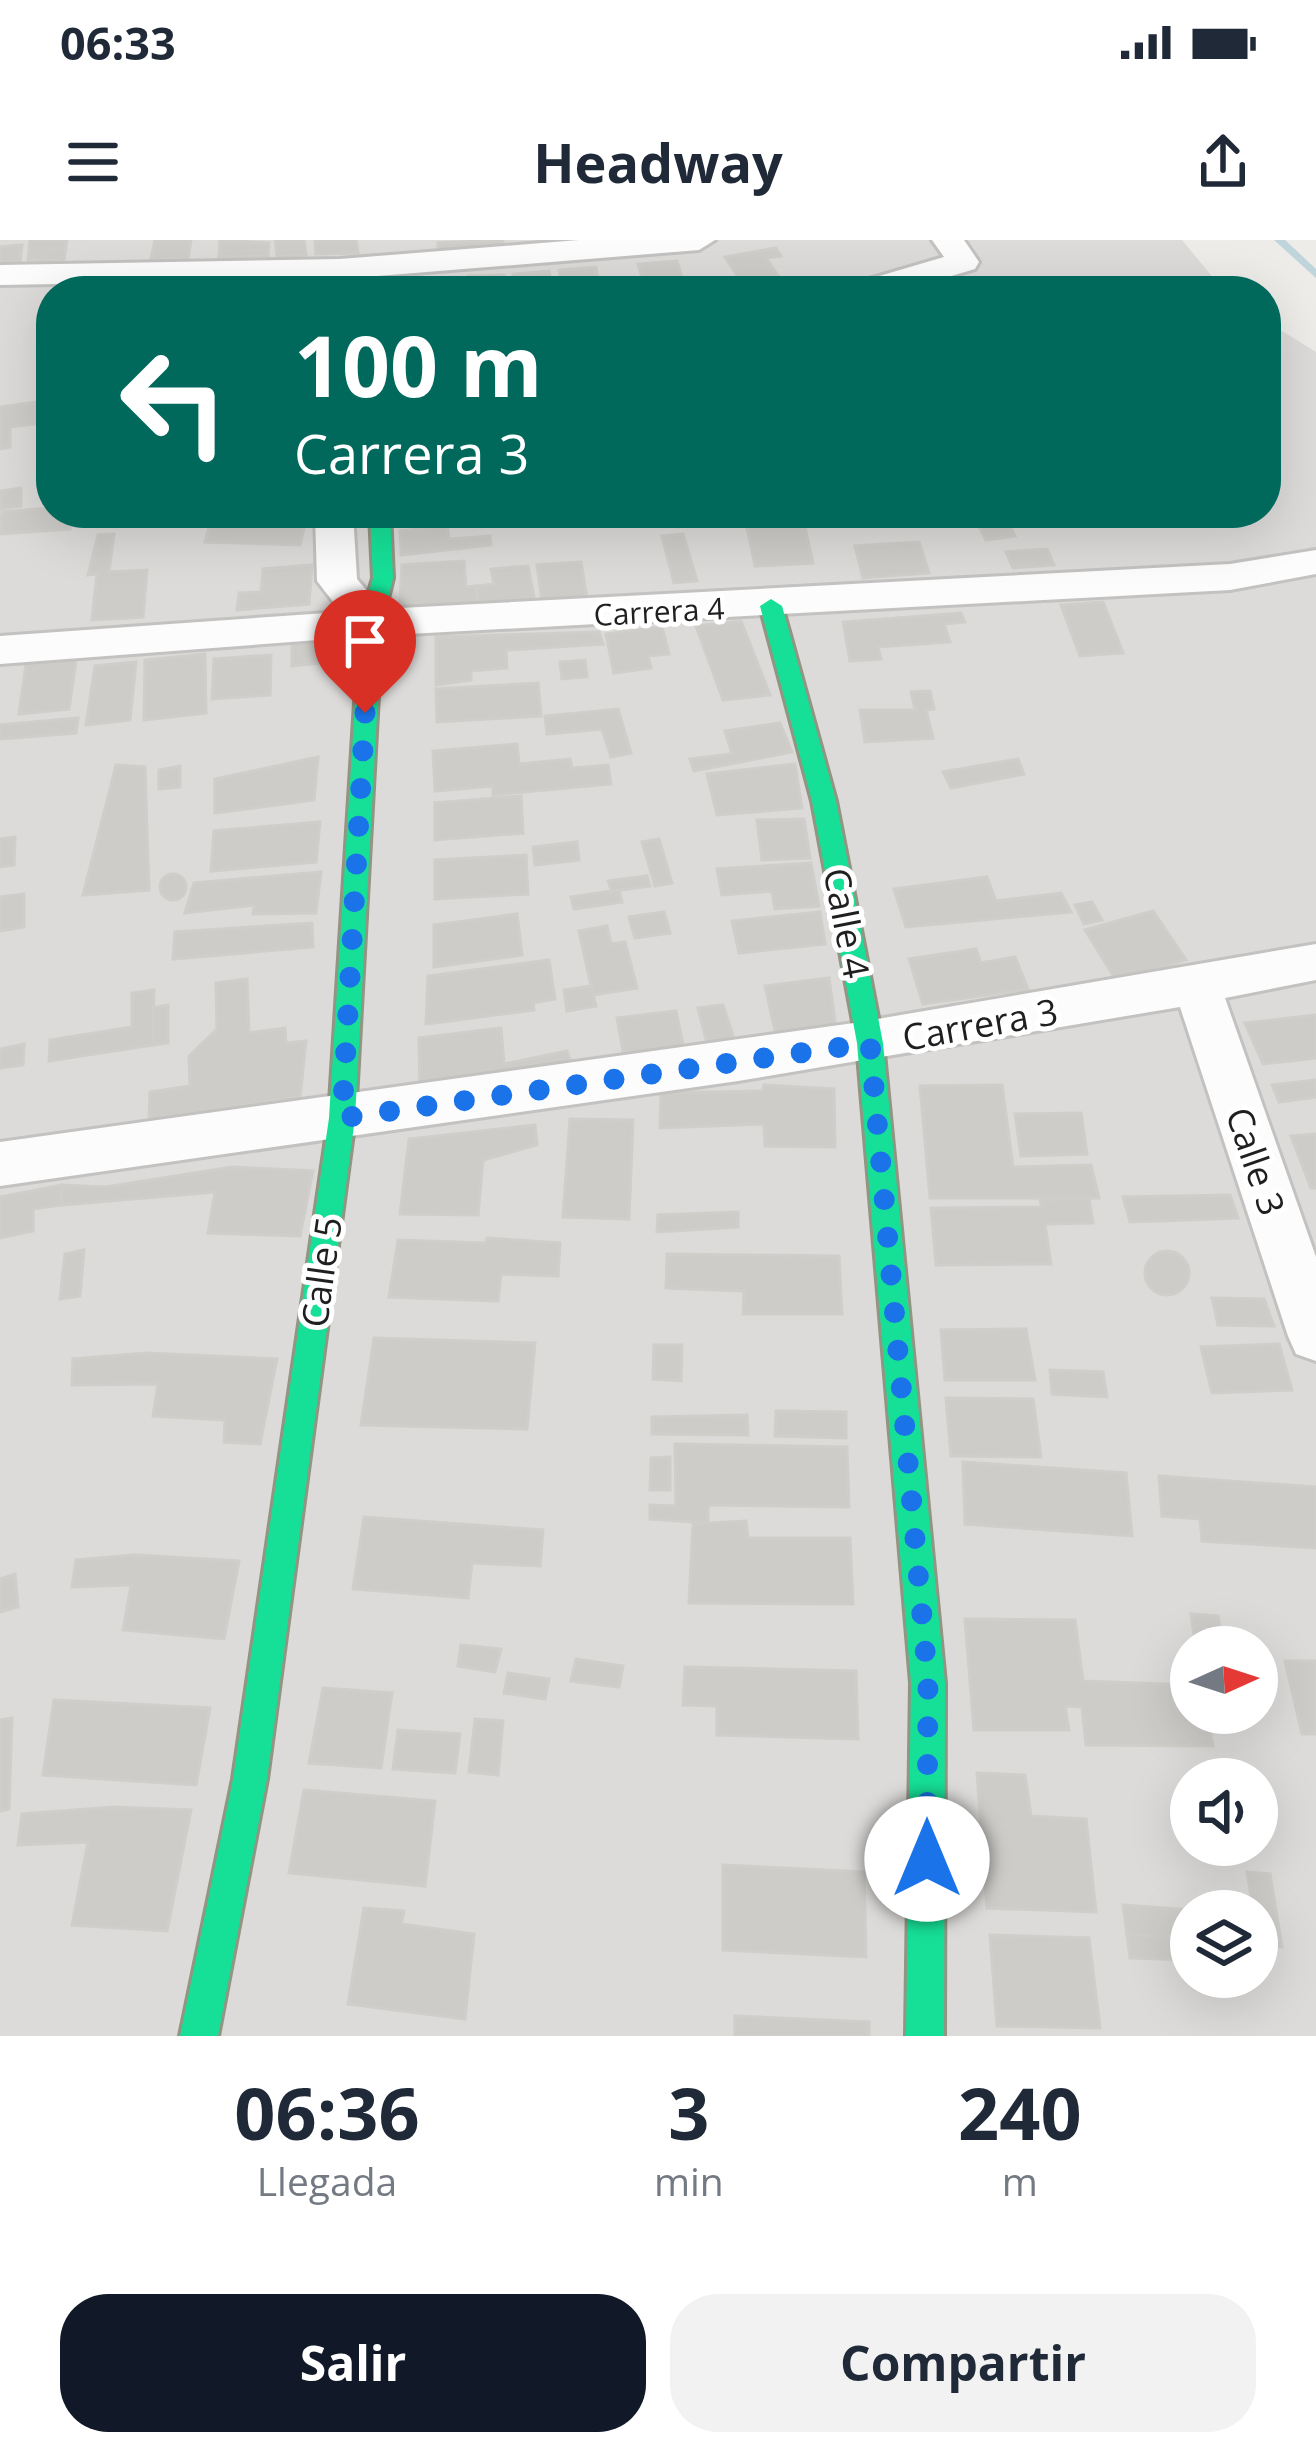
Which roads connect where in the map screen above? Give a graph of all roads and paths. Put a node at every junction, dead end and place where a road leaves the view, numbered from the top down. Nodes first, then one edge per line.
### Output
1 (699, 240) edge
2 (520, 248) edge
3 (956, 251) edge
4 (0, 275) edge
5 (68, 276) edge
6 (362, 276) edge
7 (898, 276) edge
8 (335, 528) edge
9 (380, 528) edge
10 (1316, 562) edge
11 (771, 605) junction
12 (370, 623) junction
13 (0, 650) edge
14 (1316, 962) edge
15 (1197, 986) junction
16 (870, 1043) junction
17 (342, 1118) junction
18 (0, 1164) edge
19 (1316, 1336) edge
20 (200, 2036) edge
21 (925, 2036) edge

1 - 2 street
2 - 6 street
3 - 7 street
4 - 5 street
8 - 12 street
9 - 12 street, Calle 5
10 - 11 street, Carrera 4
11 - 12 street, Carrera 4
11 - 16 street, Calle 4
12 - 13 street, Carrera 4
12 - 17 street, Calle 5
14 - 15 street, Carrera 3
15 - 16 street, Carrera 3
15 - 19 street, Calle 3
16 - 17 street, Carrera 3
16 - 21 street, Calle 4
17 - 18 street, Carrera 3
17 - 20 street, Calle 5

